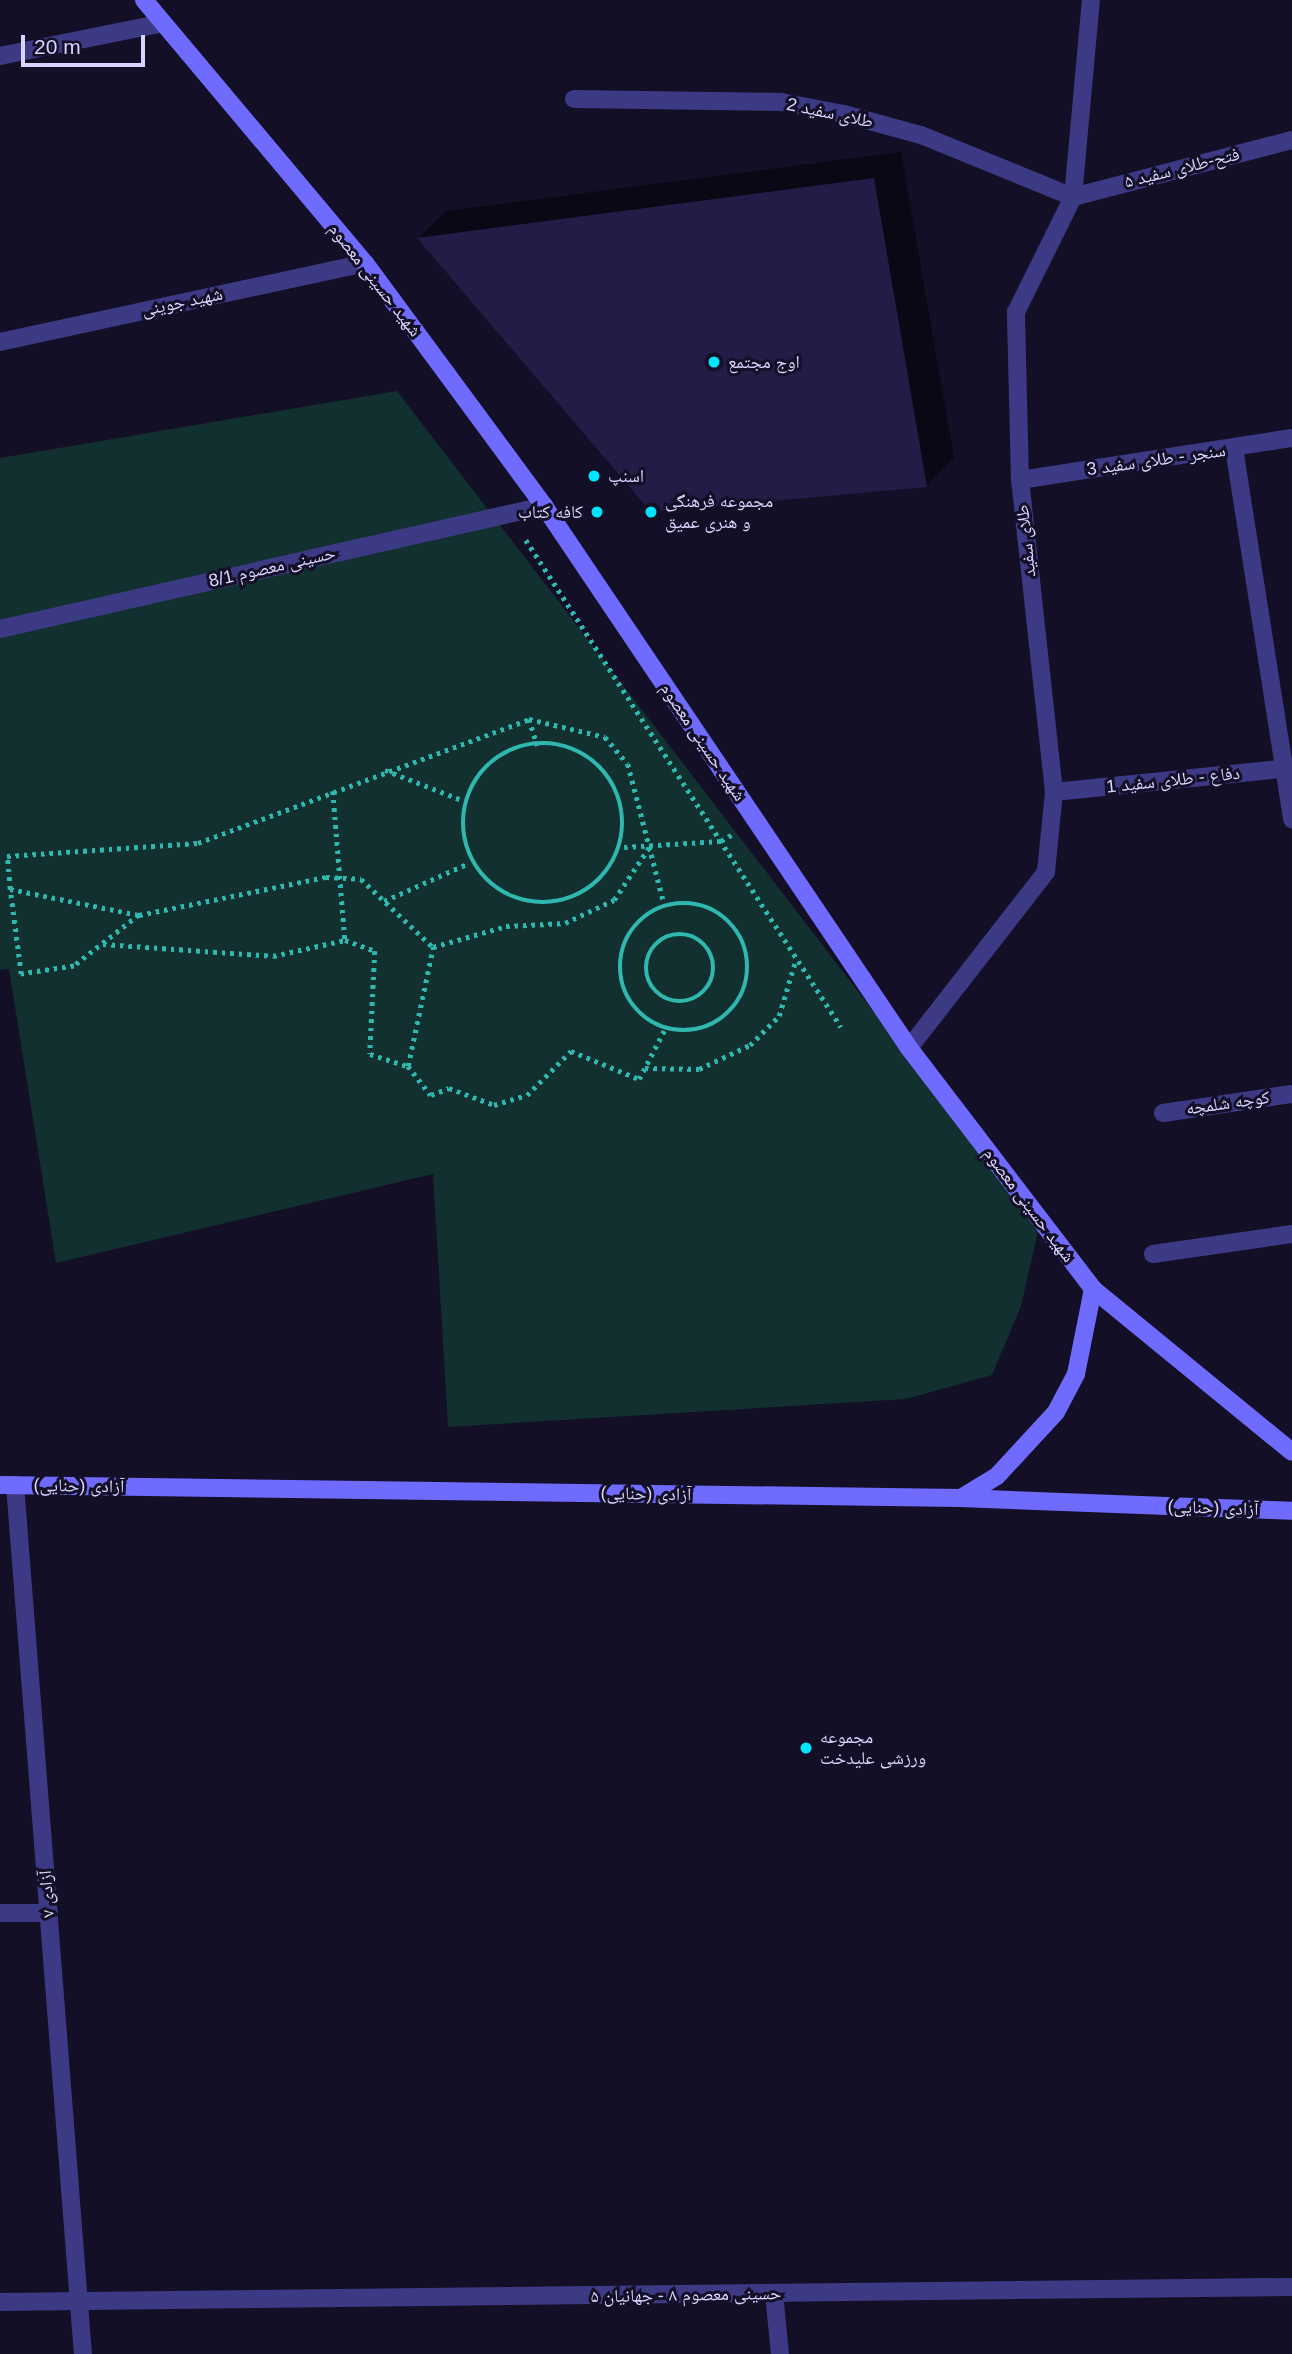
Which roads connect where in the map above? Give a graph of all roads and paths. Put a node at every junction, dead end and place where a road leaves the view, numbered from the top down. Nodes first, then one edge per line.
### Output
1 (144, 0) edge
2 (1091, 0) edge
3 (163, 23) junction
4 (0, 56) edge
5 (574, 99) dead end
6 (1292, 140) edge
7 (1073, 197) junction
8 (365, 263) junction
9 (0, 342) edge
10 (1292, 438) edge
11 (1234, 448) junction
12 (1020, 480) junction
13 (544, 506) junction
14 (509, 514) junction
15 (0, 629) edge
16 (529, 719) junction
17 (538, 746) junction
18 (1288, 769) edge
19 (385, 770) junction
20 (333, 791) junction
21 (1054, 792) junction
22 (462, 800) junction
23 (755, 819) junction
24 (1292, 819) edge
25 (721, 841) junction
26 (650, 846) junction
27 (624, 847) junction
28 (469, 863) junction
29 (342, 878) junction
30 (10, 889) junction
31 (384, 901) junction
32 (664, 907) junction
33 (139, 915) junction
34 (660, 938) joint
35 (345, 940) junction
36 (102, 944) junction
37 (433, 947) junction
38 (796, 958) junction
39 (666, 1027) junction
40 (841, 1027) dead end
41 (909, 1048) junction
42 (408, 1066) junction
43 (645, 1068) junction
44 (1292, 1094) edge
45 (1163, 1113) dead end
46 (1292, 1234) edge
47 (1153, 1254) dead end
48 (1093, 1289) junction
49 (1292, 1452) edge
50 (8, 1485) edge
51 (960, 1498) junction
52 (1292, 1511) edge
53 (0, 1913) edge
54 (49, 1913) junction
55 (1292, 2287) edge
56 (774, 2294) junction
57 (0, 2302) edge
58 (79, 2303) junction
59 (83, 2354) edge
60 (780, 2354) edge

1 - 3 main road, شهید حسینی معصوم
2 - 7 street, طلای سفید
3 - 4 street
3 - 8 main road, شهید حسینی معصوم
5 - 7 street, طلای سفید 2
6 - 7 street, فتح-طلای سفید ۵
7 - 12 street, طلای سفید
8 - 9 street, شهید جوینی
8 - 13 main road, شهید حسینی معصوم
10 - 11 street, سنجر - طلای سفید 3
11 - 12 street, سنجر - طلای سفید 3
11 - 18 street
12 - 21 street, طلای سفید
13 - 14 street, حسینی معصوم 8/1
13 - 23 main road, شهید حسینی معصوم
14 - 15 street, حسینی معصوم 8/1
14 - 25 path
16 - 17 path
16 - 19 path
16 - 26 path
17 - 22 path
17 - 27 path
18 - 21 street, دفاع - طلای سفید 1
18 - 24 street
19 - 20 path
19 - 22 path
20 - 29 path
20 - 30 path
21 - 41 street, طلای سفید
22 - 28 path
23 - 25 path
23 - 41 main road, شهید حسینی معصوم
25 - 26 path
25 - 38 path
26 - 27 path
26 - 32 path
26 - 37 path
27 - 28 path
28 - 31 path
29 - 31 path
29 - 33 path
29 - 35 path
30 - 33 path
30 - 36 path
31 - 37 path
32 - 39 path
32 - 39 path
33 - 36 path
34 - 34 path
35 - 36 path
35 - 42 path
37 - 42 path
38 - 40 path
38 - 43 path
39 - 43 path
41 - 48 main road, شهید حسینی معصوم
42 - 43 path
44 - 45 street, کوچه شلمچه
46 - 47 street
48 - 49 main road, شهید حسینی معصوم
48 - 51 main road
50 - 51 main road, آزادی (حنایی)
50 - 54 street, آزادی ۷
51 - 52 main road, آزادی (حنایی)
53 - 54 street
54 - 58 street, آزادی ۷
55 - 56 street, حسینی معصوم ۸ - جهانیان ۵
56 - 58 street, حسینی معصوم ۸ - جهانیان ۵
56 - 60 street
57 - 58 street, حسینی معصوم ۸ - جهانیان ۵
58 - 59 street, آزادی ۷

